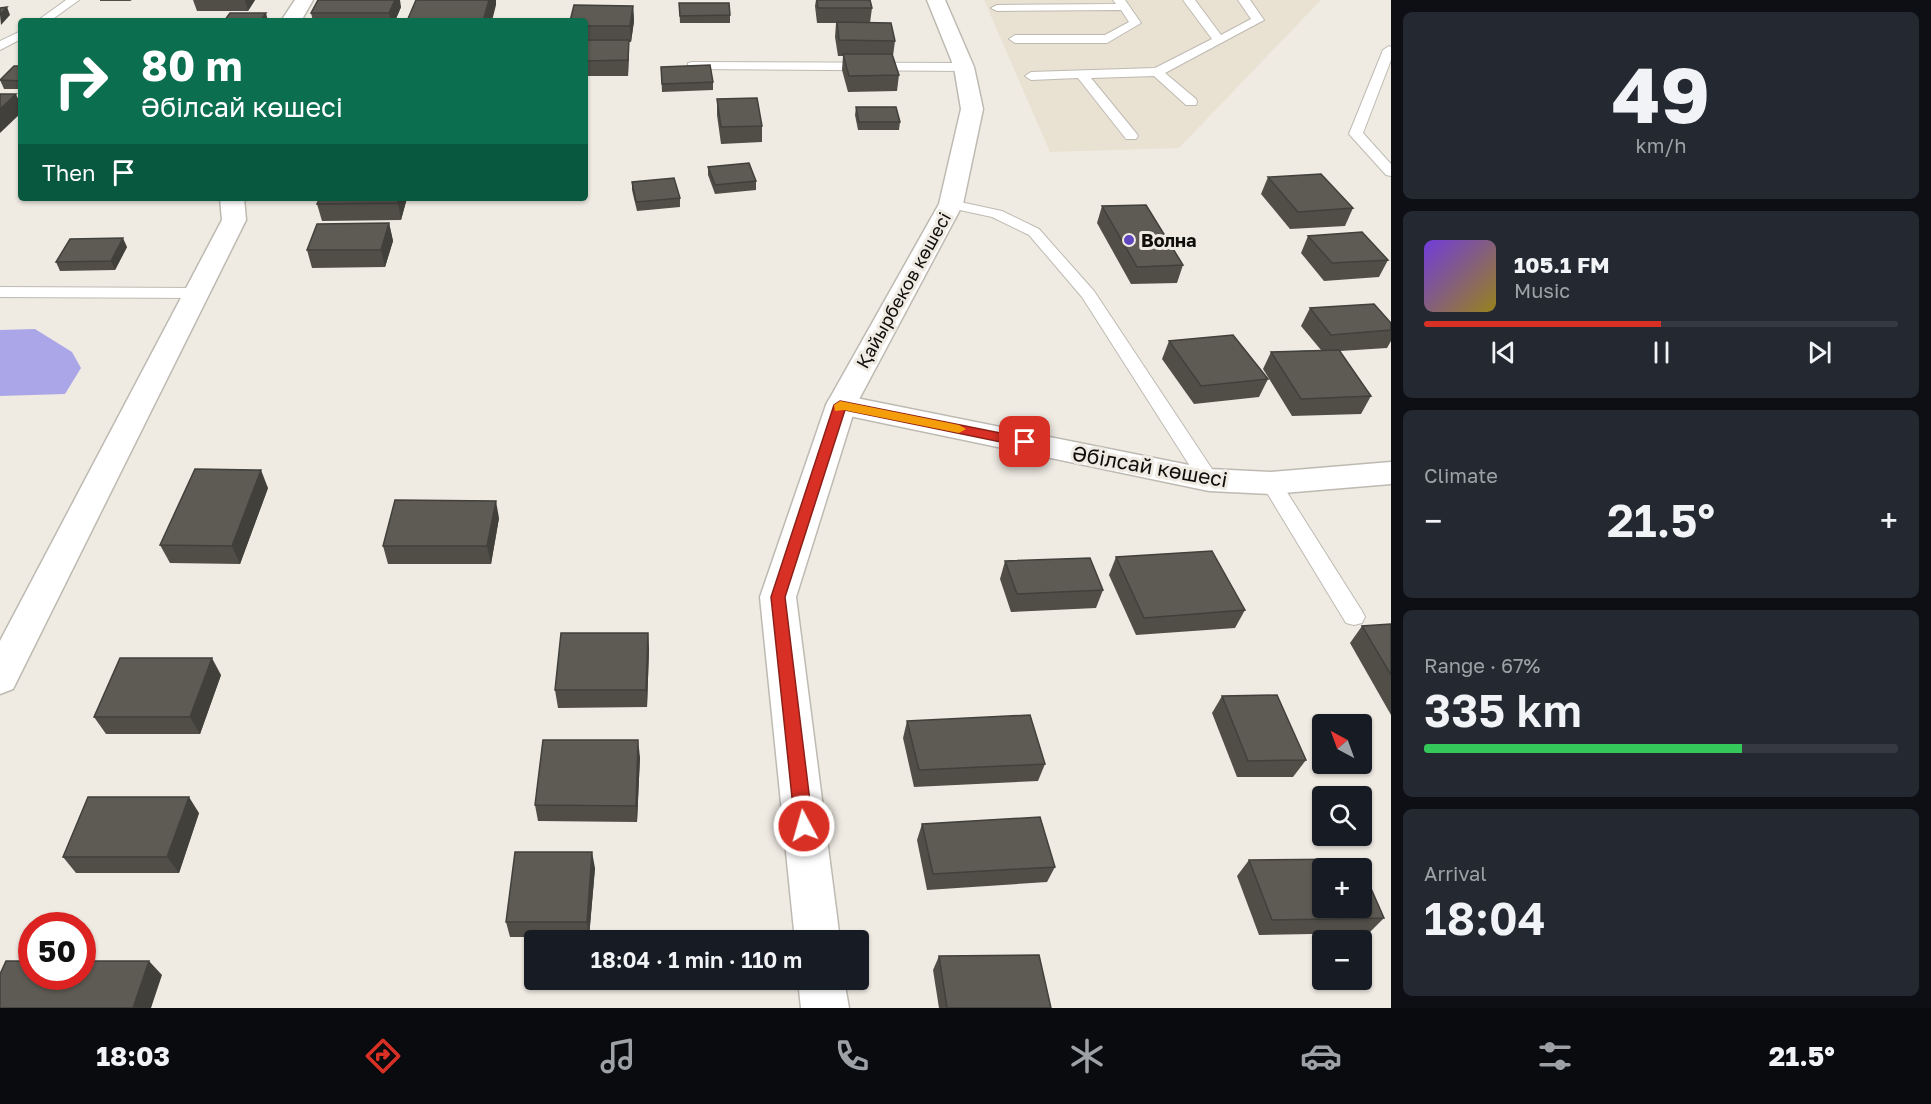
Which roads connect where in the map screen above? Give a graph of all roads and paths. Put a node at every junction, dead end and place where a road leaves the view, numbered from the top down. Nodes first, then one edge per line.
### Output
1 (73, 0) edge
2 (304, 0) edge
3 (936, 0) edge
4 (1189, 0) edge
5 (1244, 0) edge
6 (1121, 4) edge
7 (998, 8) dead end
8 (47, 18) edge
9 (293, 18) edge
10 (18, 36) edge
11 (1015, 39) dead end
12 (1219, 40) junction
13 (0, 46) edge
14 (1389, 50) dead end
15 (692, 66) edge
16 (964, 67) junction
17 (1157, 72) junction
18 (1081, 74) junction
19 (1030, 76) dead end
20 (1191, 102) dead end
21 (1131, 136) dead end
22 (1391, 172) edge
23 (232, 201) edge
24 (951, 204) junction
25 (0, 292) edge
26 (196, 293) junction
27 (840, 405) junction
28 (1391, 473) edge
29 (1209, 480) junction
30 (1271, 483) junction
31 (1354, 617) dead end
32 (14, 624) edge
33 (0, 678) edge
34 (816, 930) edge
35 (822, 990) edge
36 (825, 1008) edge

1 - 8 lane
2 - 9 main road
3 - 16 main road, Қайырбеков көшесі
4 - 12 lane
5 - 12 lane
6 - 7 lane
6 - 11 lane
10 - 13 lane
12 - 17 lane
14 - 22 lane
15 - 16 lane
16 - 24 main road, Қайырбеков көшесі
17 - 18 lane
17 - 20 lane
18 - 19 lane
18 - 21 lane
23 - 26 main road
24 - 27 main road, Қайырбеков көшесі
24 - 29 lane
25 - 26 lane
26 - 32 main road
27 - 29 main road, Әбілсай көшесі
27 - 34 main road, Қайырбеков көшесі
28 - 30 main road, Әбілсай көшесі
29 - 30 main road, Әбілсай көшесі
30 - 31 lane
32 - 33 main road
35 - 36 main road

